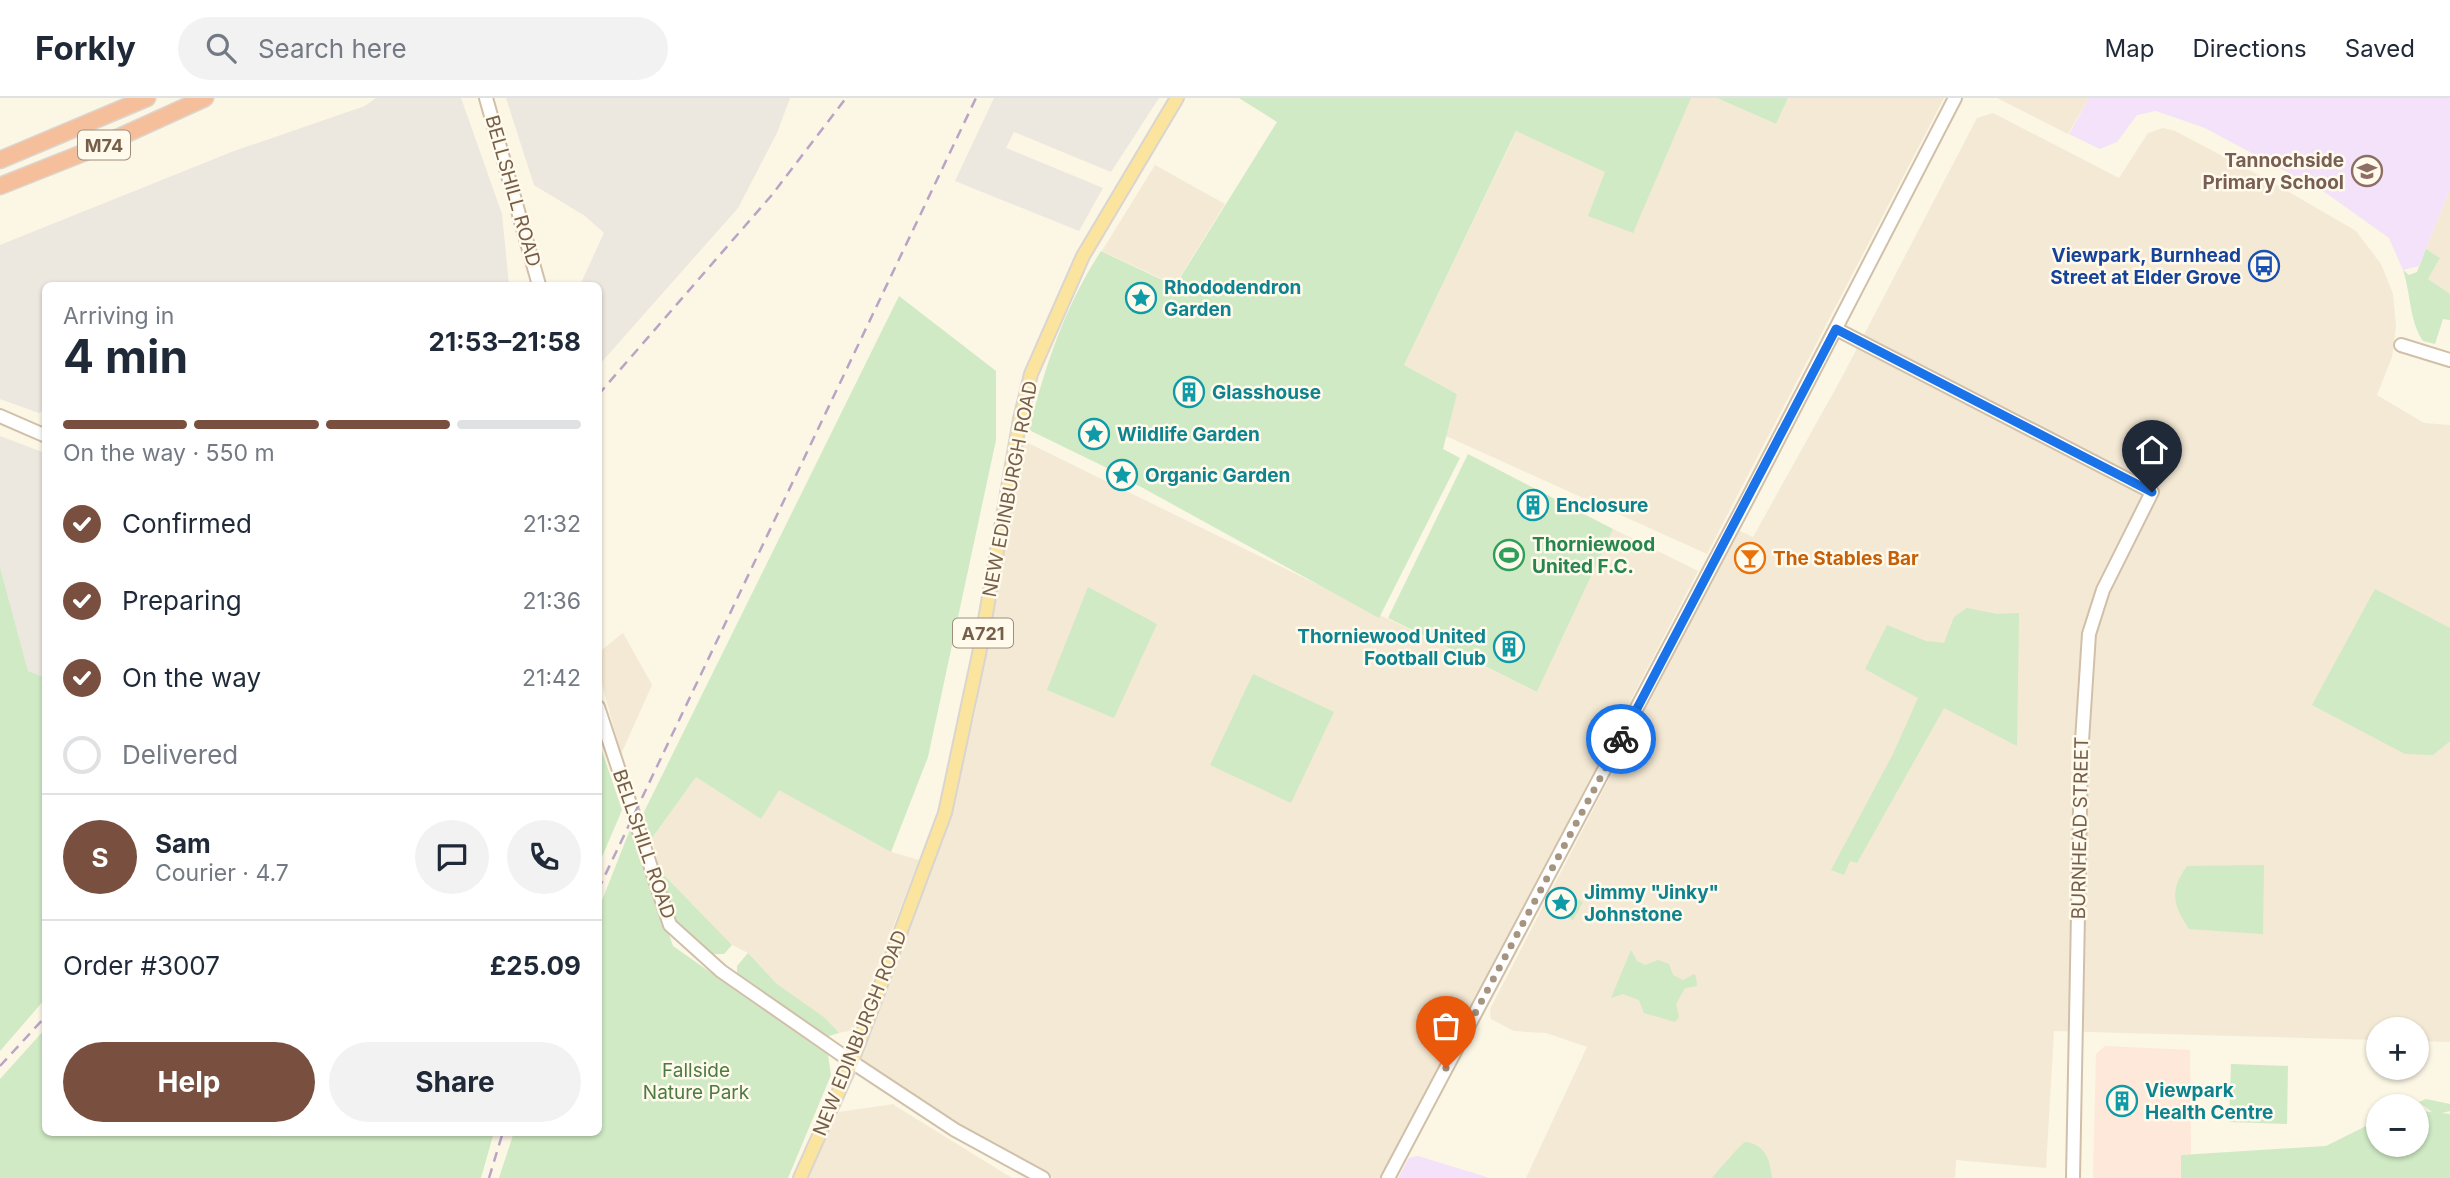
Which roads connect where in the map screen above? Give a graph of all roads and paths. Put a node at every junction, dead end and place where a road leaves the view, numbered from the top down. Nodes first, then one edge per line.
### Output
1 (147, 98) edge
2 (205, 98) edge
3 (486, 98) edge
4 (1177, 98) edge
5 (1955, 98) edge
6 (0, 160) edge
7 (0, 186) edge
8 (538, 282) edge
9 (1836, 329) junction
10 (2402, 345) dead end
11 (2450, 360) edge
12 (0, 416) edge
13 (42, 434) edge
14 (602, 719) edge
15 (852, 1062) junction
16 (800, 1178) edge
17 (1043, 1178) edge
18 (1388, 1178) edge
19 (2073, 1178) edge

1 - 6 highway, M74
2 - 7 highway, M74
3 - 8 main road, BELLSHILL ROAD
4 - 15 main road, NEW EDINBURGH ROAD / A721
5 - 9 main road
9 - 18 main road
9 - 19 main road, BURNHEAD STREET
10 - 11 main road
12 - 13 main road
14 - 15 main road, BELLSHILL ROAD
15 - 16 main road, NEW EDINBURGH ROAD / A721
15 - 17 main road, BELLSHILL ROAD

